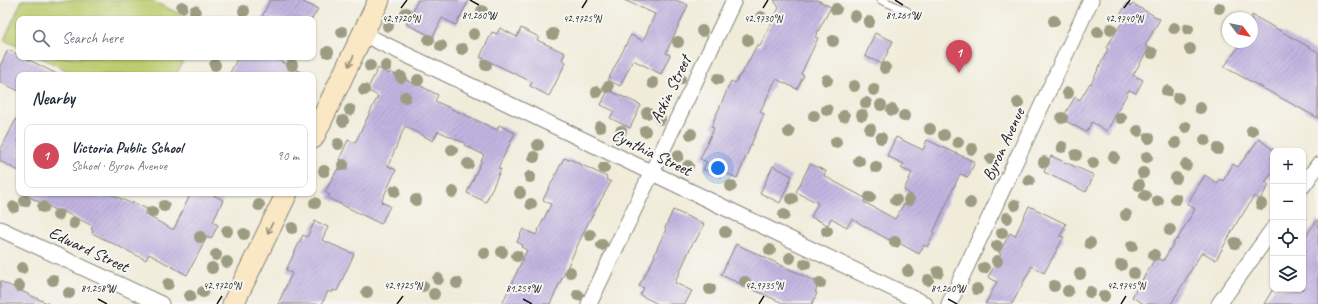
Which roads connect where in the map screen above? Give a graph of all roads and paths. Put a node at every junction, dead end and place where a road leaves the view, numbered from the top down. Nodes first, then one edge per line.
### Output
1 (379, 0) edge
2 (734, 0) edge
3 (881, 0) edge
4 (1092, 0) edge
5 (907, 11) dead end
6 (363, 34) junction
7 (316, 132) edge
8 (1318, 165) edge
9 (651, 173) junction
10 (1304, 184) edge
11 (286, 196) edge
12 (0, 229) edge
13 (1270, 233) edge
14 (161, 304) edge
15 (233, 304) edge
16 (589, 304) edge
17 (925, 304) edge
18 (949, 304) edge
19 (1219, 304) edge

1 - 6 street
2 - 9 street, Askin Street
3 - 5 lane
4 - 18 street, Byron Avenue
6 -> 7 street
6 - 9 street, Cynthia Street
8 - 10 street
9 - 16 street, Askin Street
9 - 17 street, Cynthia Street
11 -> 15 street
12 - 14 street, Edward Street
13 - 19 street

